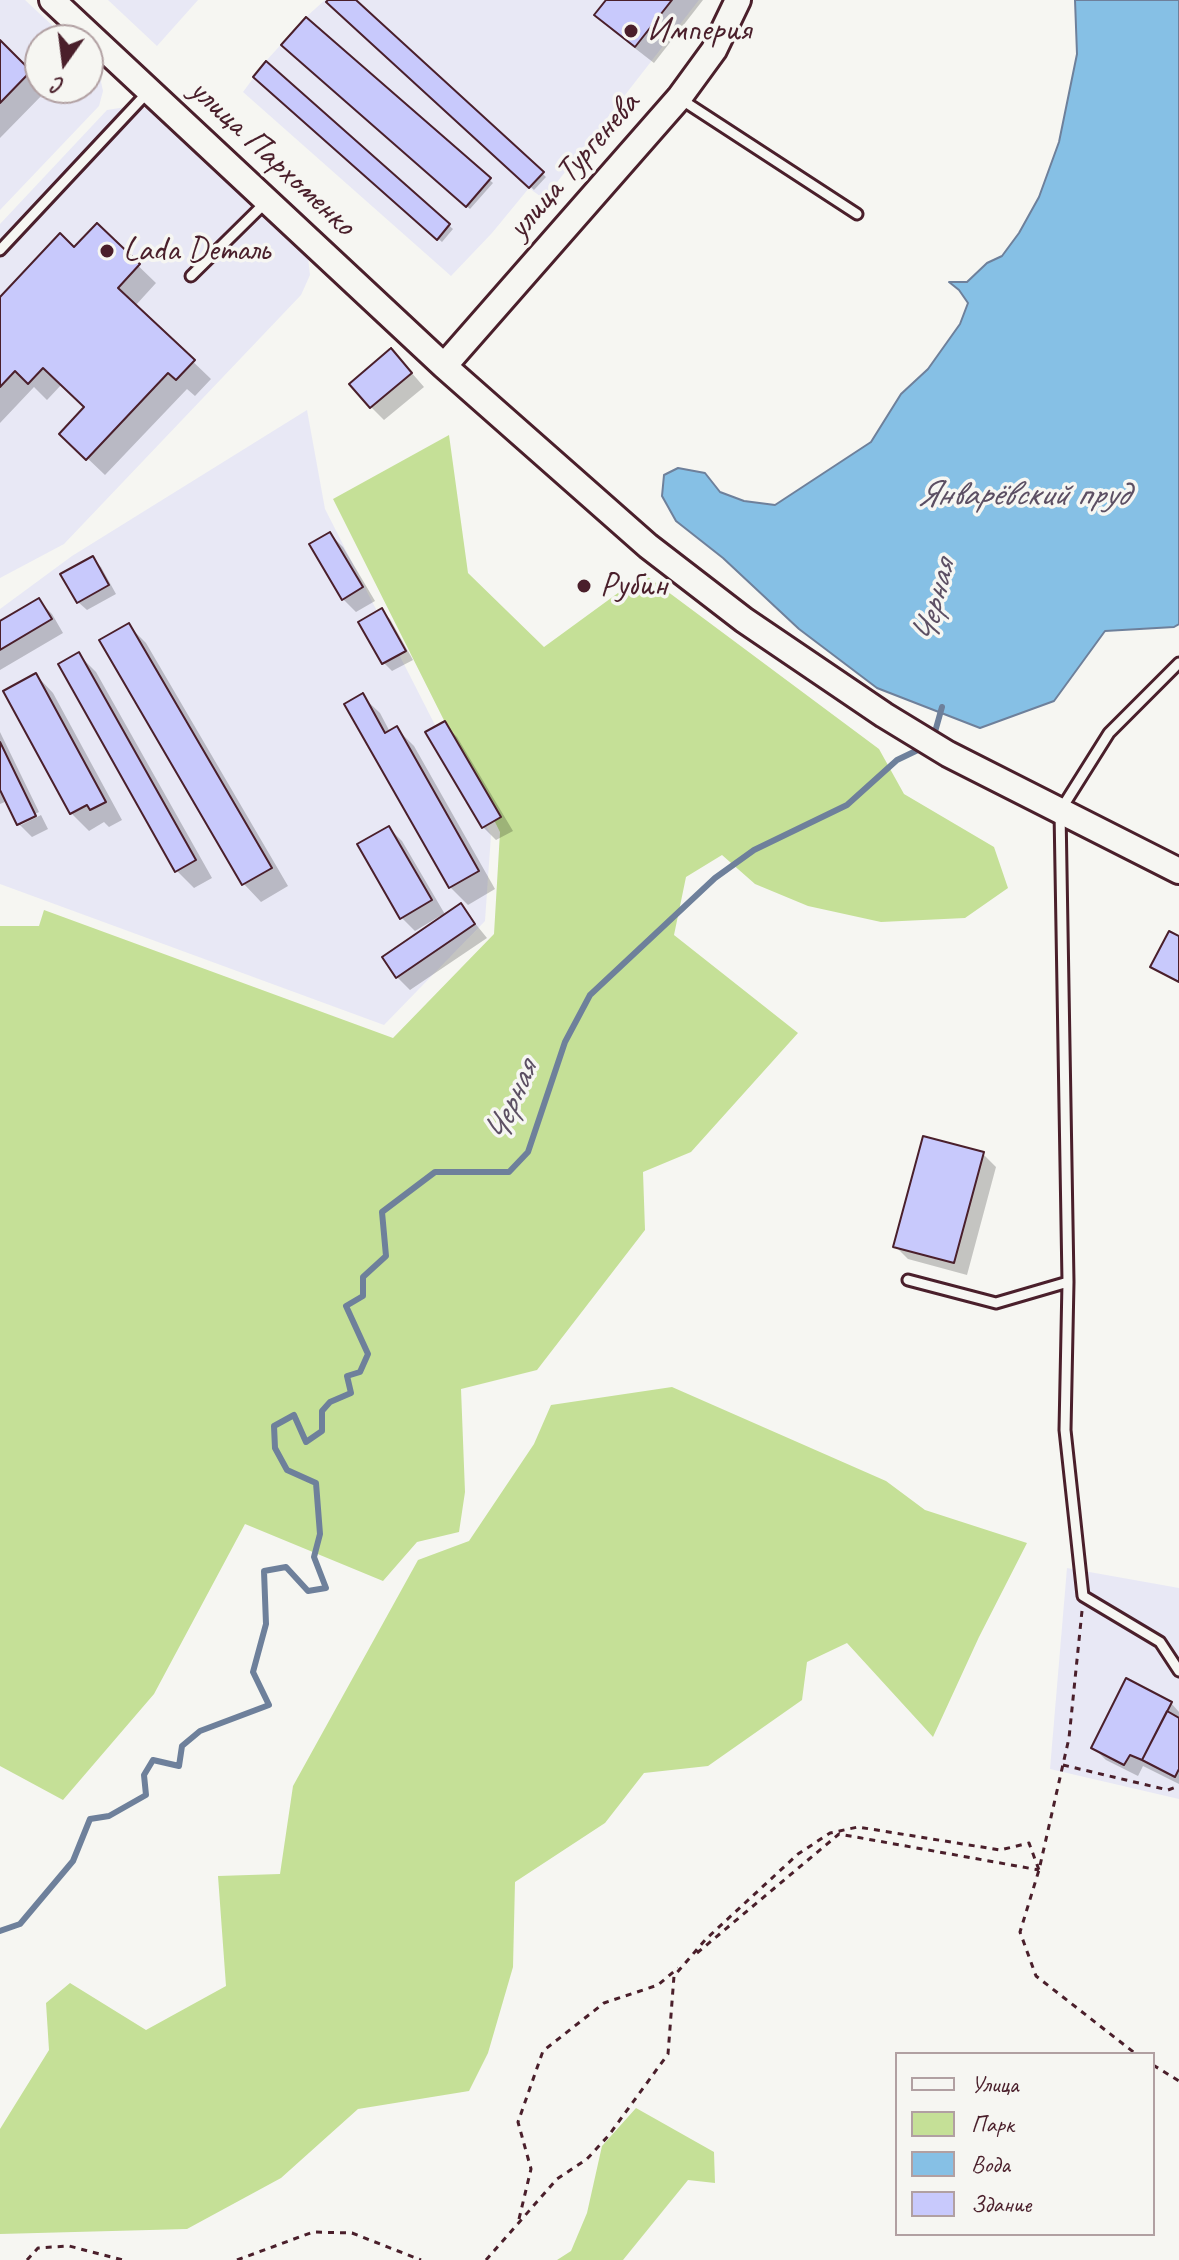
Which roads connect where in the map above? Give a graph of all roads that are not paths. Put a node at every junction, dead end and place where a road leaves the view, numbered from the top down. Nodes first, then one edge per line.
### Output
1 (52, 0) edge
2 (738, 0) edge
3 (150, 90) junction
4 (679, 98) junction
5 (268, 201) junction
6 (857, 214) dead end
7 (0, 250) edge
8 (191, 276) dead end
9 (444, 366) junction
10 (1179, 663) edge
11 (1060, 811) junction
12 (1179, 871) edge
13 (908, 1280) dead end
14 (1068, 1282) junction
15 (1179, 1671) edge

1 - 3 street, улица Пархоменко
2 - 4 street, улица Тургенева
3 - 5 street, улица Пархоменко
3 - 7 lane
4 - 6 lane
4 - 9 street, улица Тургенева
5 - 8 lane
5 - 9 street, улица Пархоменко
9 - 11 street, улица Пархоменко
10 - 11 lane
11 - 12 street, улица Пархоменко
11 - 14 lane
13 - 14 lane
14 - 15 lane

